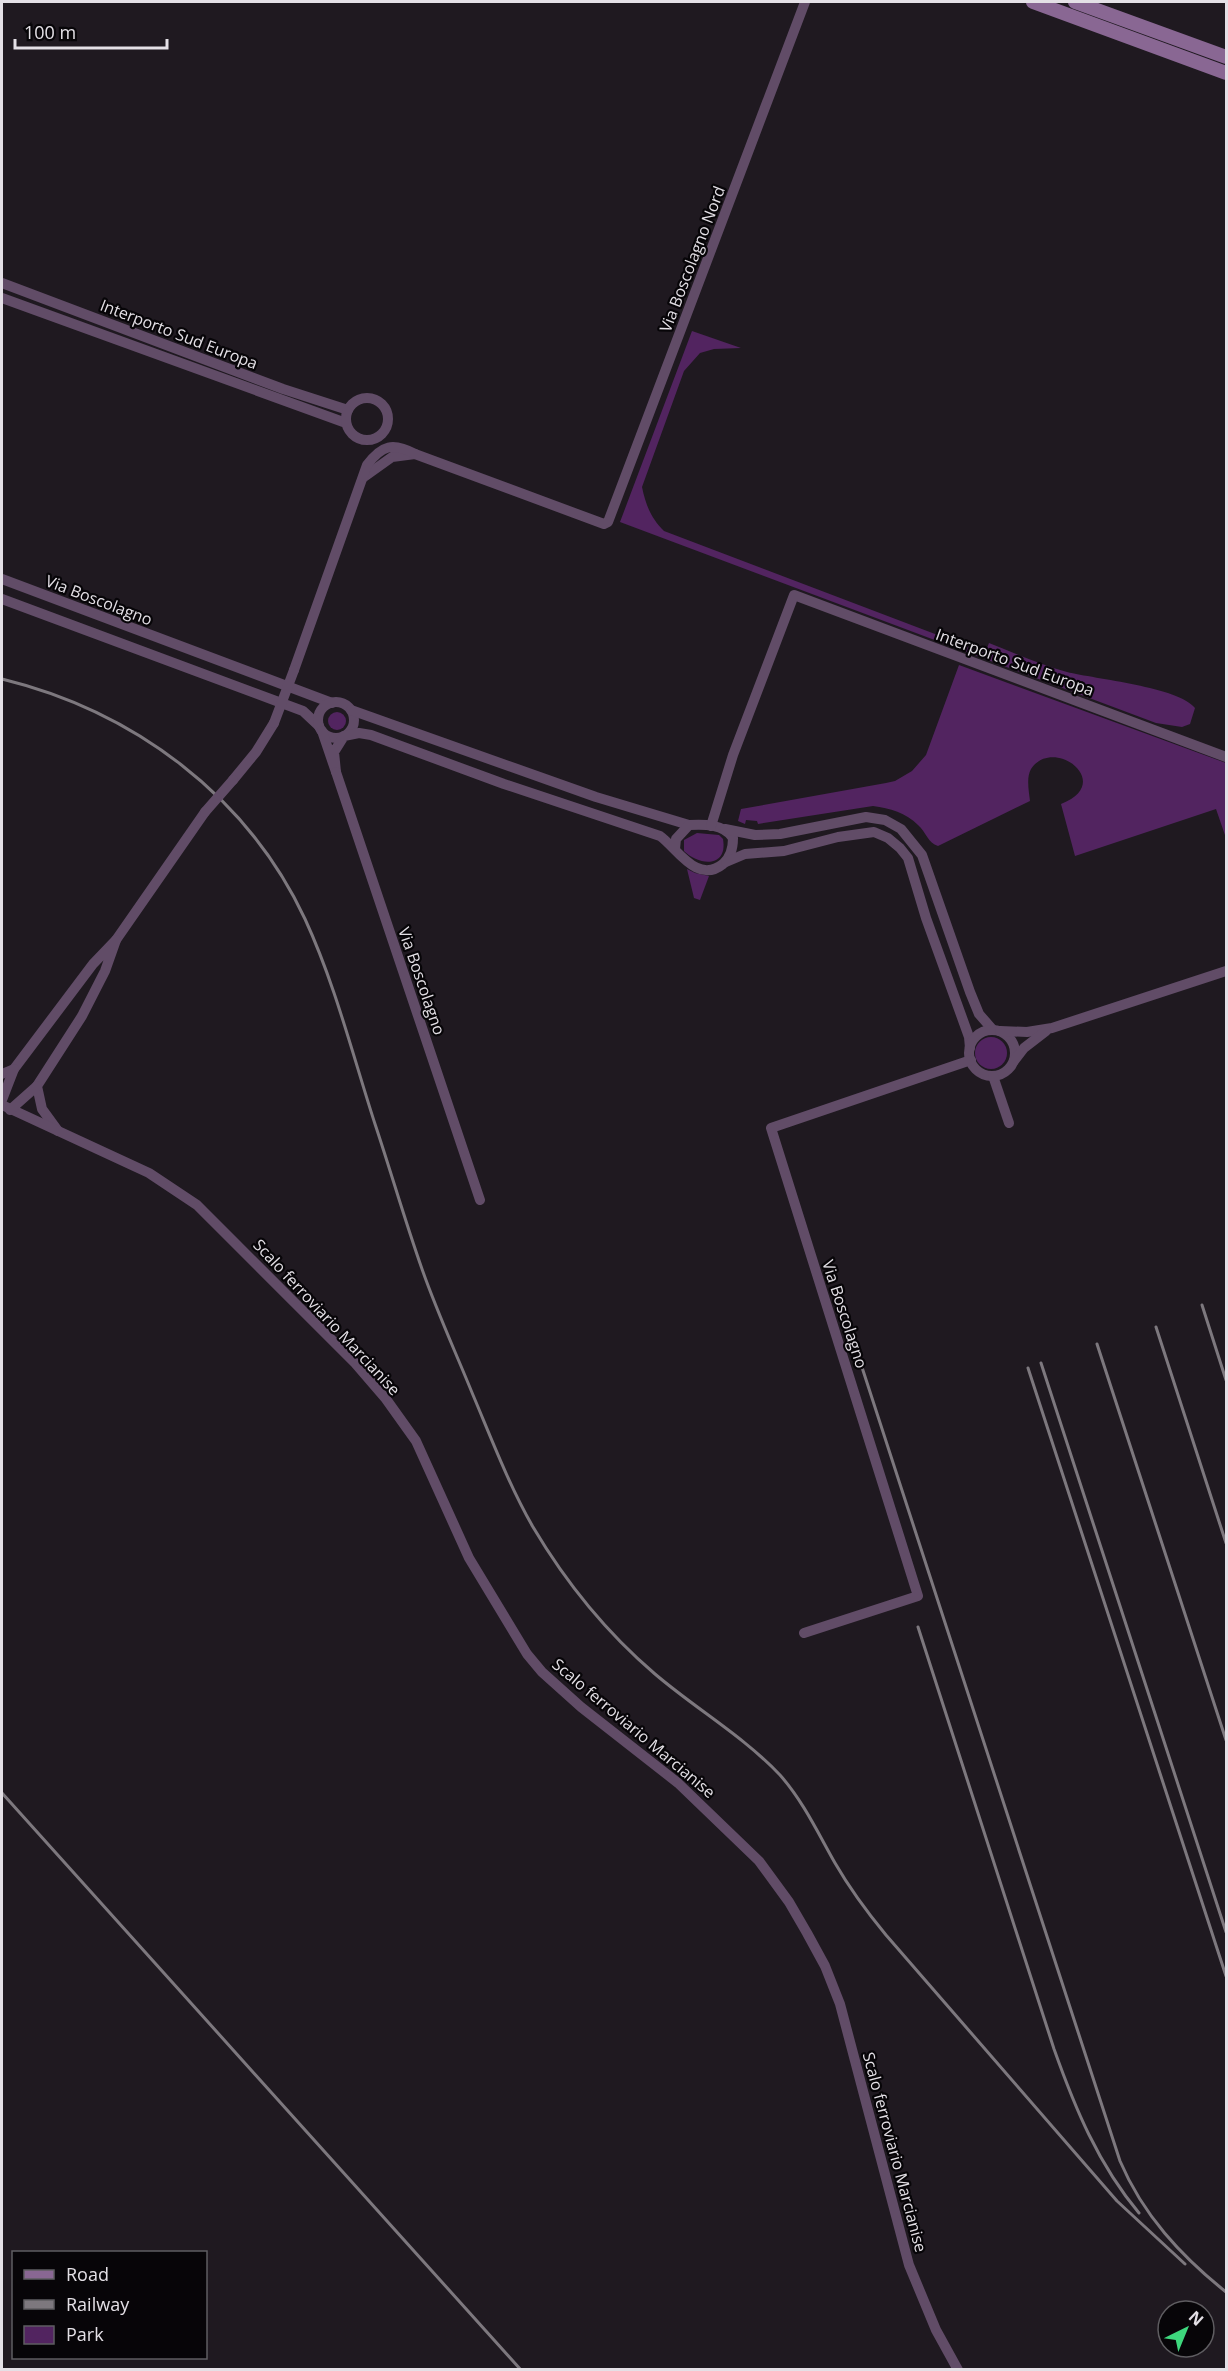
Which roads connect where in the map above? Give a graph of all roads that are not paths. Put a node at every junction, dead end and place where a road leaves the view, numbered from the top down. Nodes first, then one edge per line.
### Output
1 (805, 2) edge
2 (1034, 2) edge
3 (1075, 2) edge
4 (1227, 57) edge
5 (1227, 73) edge
6 (2, 283) edge
7 (2, 298) edge
8 (348, 410) junction
9 (346, 423) junction
10 (2, 579) edge
11 (2, 599) edge
12 (332, 703) junction
13 (351, 710) junction
14 (321, 729) junction
15 (344, 736) junction
16 (1227, 756) edge
17 (336, 772) junction
18 (689, 825) junction
19 (711, 826) junction
20 (725, 829) junction
21 (675, 849) junction
22 (724, 862) junction
23 (116, 940) junction
24 (1227, 971) edge
25 (74, 988) junction
26 (91, 998) junction
27 (1052, 1028) junction
28 (996, 1031) junction
29 (970, 1048) junction
30 (970, 1060) junction
31 (1013, 1062) junction
32 (14, 1069) junction
33 (2, 1074) edge
34 (993, 1076) junction
35 (37, 1086) junction
36 (2, 1100) edge
37 (6, 1107) edge
38 (1009, 1123) dead end
39 (60, 1134) junction
40 (480, 1200) dead end
41 (804, 1633) dead end
42 (958, 2370) edge

1 - 23 street, Via Boscolagno Nord, bridge
2 - 5 main road
3 - 4 main road
6 - 8 street, Interporto Sud Europa
7 - 9 street, Interporto Sud Europa
8 - 9 street
8 - 9 street
10 - 12 street, Via Boscolagno
11 - 14 street, Via Boscolagno
12 - 13 street, Via Boscolagno
12 - 14 street
13 - 15 street, Via Boscolagno
13 - 18 street, Via Boscolagno
14 - 15 street, Via Boscolagno
14 - 17 street, Via Boscolagno
15 - 17 street, Via Boscolagno
15 - 21 street, Via Boscolagno
16 - 19 street, Interporto Sud Europa
17 - 40 street, Via Boscolagno
18 - 19 street, Via Boscolagno
18 - 21 street
19 - 20 street, Via Boscolagno
20 - 22 street
20 - 28 street, Via Boscolagno
21 - 22 street, Via Boscolagno
22 - 29 street, Via Boscolagno
23 - 25 street
23 - 26 street
24 - 27 street
25 - 26 street
25 - 32 street
26 - 35 street
27 - 28 street
27 - 31 street
28 - 29 street
28 - 31 street, Via Boscolagno
29 - 30 street, Via Boscolagno
30 - 34 street
30 - 41 street, Via Boscolagno
31 - 34 street
32 - 33 street
32 - 36 street
34 - 38 street
35 - 37 street
35 - 39 street
37 - 39 street, Scalo ferroviario Marcianise
39 - 42 street, Scalo ferroviario Marcianise

